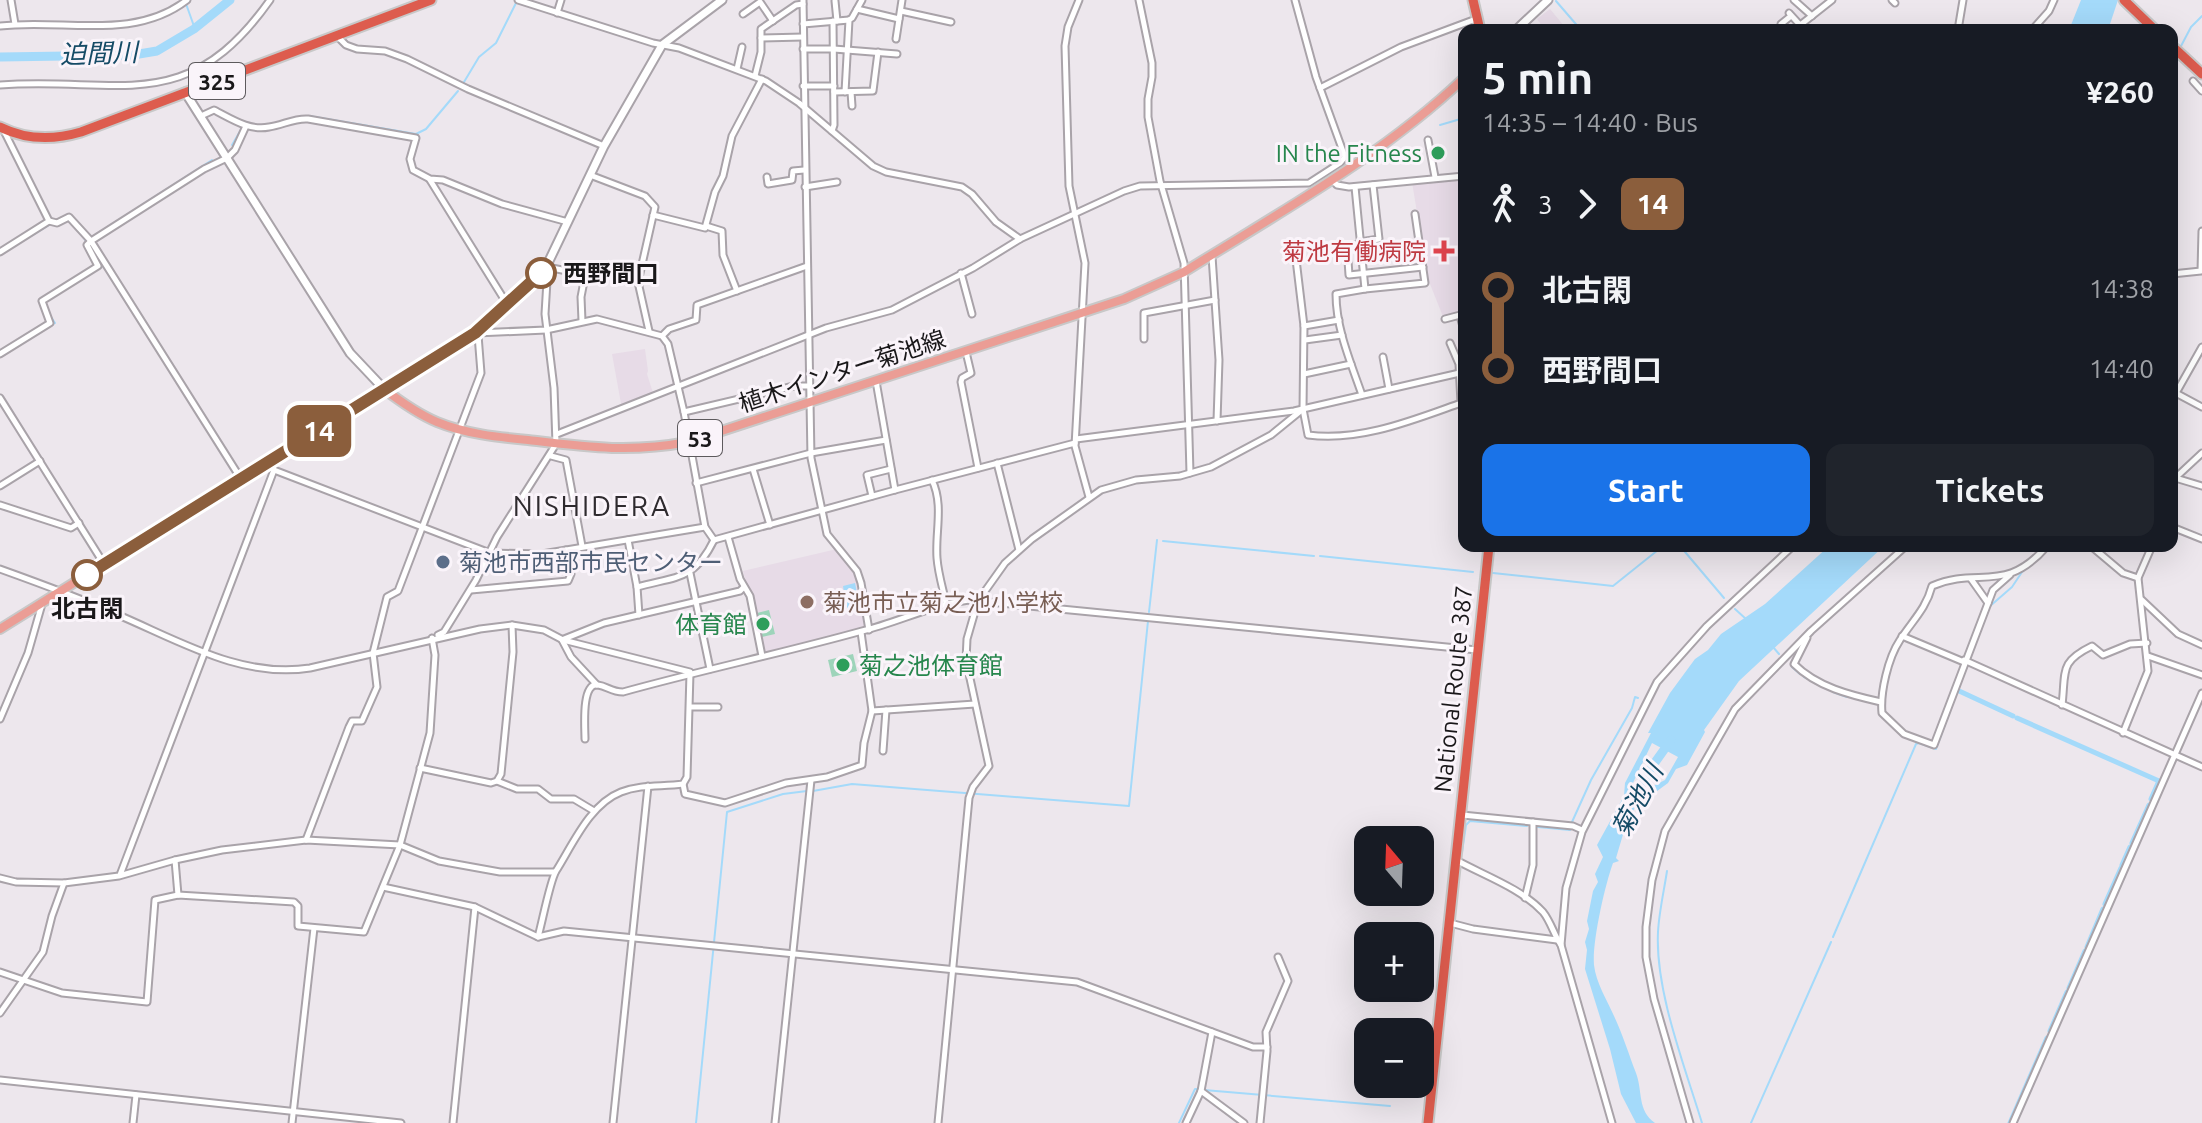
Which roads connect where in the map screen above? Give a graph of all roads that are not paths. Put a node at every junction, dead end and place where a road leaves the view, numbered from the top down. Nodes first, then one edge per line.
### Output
1 (11, 0) edge
2 (172, 0) edge
3 (187, 0) edge
4 (270, 0) edge
5 (431, 0) edge
6 (518, 0) edge
7 (561, 0) edge
8 (722, 0) edge
9 (862, 0) edge
10 (902, 0) edge
11 (1079, 0) edge
12 (1295, 0) edge
13 (1473, 0) edge
14 (1548, 0) edge
15 (1832, 0) edge
16 (1963, 0) edge
17 (2054, 0) edge
18 (2124, 0) edge
19 (835, 1) edge
20 (1142, 1) edge
21 (1802, 1) edge
22 (803, 2) edge
23 (178, 7) junction
24 (857, 9) junction
25 (901, 11) junction
26 (557, 13) junction
27 (743, 14) dead end
28 (1813, 15) junction
29 (899, 19) junction
30 (1477, 19) junction
31 (849, 20) junction
32 (773, 21) junction
33 (835, 21) junction
34 (951, 22) dead end
35 (15, 24) junction
36 (803, 24) junction
37 (1463, 24) edge
38 (1478, 24) edge
39 (1522, 24) edge
40 (1781, 24) dead end
41 (1795, 24) edge
42 (1802, 24) edge
43 (1959, 24) edge
44 (2037, 24) edge
45 (2149, 24) edge
46 (0, 26) edge
47 (1458, 26) edge
48 (337, 36) junction
49 (803, 37) junction
50 (761, 38) junction
51 (896, 39) dead end
52 (662, 45) junction
53 (742, 47) dead end
54 (803, 49) junction
55 (834, 49) junction
56 (849, 50) junction
57 (878, 52) junction
58 (2178, 52) edge
59 (897, 54) dead end
60 (737, 69) junction
61 (758, 77) junction
62 (2198, 78) edge
63 (1458, 83) edge
64 (0, 85) edge
65 (803, 86) junction
66 (1320, 88) junction
67 (834, 89) junction
68 (2202, 91) edge
69 (185, 92) junction
70 (848, 92) junction
71 (852, 106) dead end
72 (803, 107) junction
73 (201, 116) junction
74 (246, 126) junction
75 (2, 128) edge
76 (832, 131) junction
77 (1428, 140) dead end
78 (604, 146) junction
79 (227, 158) junction
80 (804, 170) junction
81 (590, 175) junction
82 (1458, 176) edge
83 (767, 177) dead end
84 (1435, 177) junction
85 (430, 179) junction
86 (1331, 180) junction
87 (837, 182) dead end
88 (1318, 184) junction
89 (1373, 185) junction
90 (1162, 186) junction
91 (805, 187) junction
92 (1355, 187) junction
93 (1074, 214) junction
94 (1415, 214) dead end
95 (653, 215) junction
96 (49, 221) junction
97 (568, 222) junction
98 (706, 226) junction
99 (2202, 233) edge
100 (1020, 239) junction
101 (91, 241) junction
102 (1360, 243) junction
103 (1295, 251) dead end
104 (0, 252) edge
105 (1421, 252) junction
106 (1212, 255) junction
107 (1362, 259) junction
108 (547, 265) junction
109 (807, 266) junction
110 (1423, 267) junction
111 (1184, 272) junction
112 (581, 273) junction
113 (961, 273) junction
114 (2178, 273) edge
115 (1364, 274) junction
116 (639, 281) junction
117 (1365, 289) junction
118 (737, 291) junction
119 (1215, 300) junction
120 (507, 305) junction
121 (1185, 306) junction
122 (1081, 313) junction
123 (972, 314) dead end
124 (1458, 316) edge
125 (1445, 319) dead end
126 (1339, 320) junction
127 (582, 321) junction
128 (1304, 326) junction
129 (546, 330) junction
130 (649, 331) junction
131 (477, 334) junction
132 (1342, 335) junction
133 (662, 336) junction
134 (808, 336) junction
135 (1144, 339) dead end
136 (1305, 340) junction
137 (1450, 343) dead end
138 (2202, 347) edge
139 (966, 352) junction
140 (0, 354) edge
141 (1383, 357) dead end
142 (1458, 361) edge
143 (1351, 364) junction
144 (1458, 373) edge
145 (1304, 374) junction
146 (876, 381) junction
147 (809, 386) junction
148 (2178, 386) edge
149 (677, 387) junction
150 (384, 389) junction
151 (1389, 389) junction
152 (2178, 394) edge
153 (1362, 395) junction
154 (0, 398) edge
155 (809, 403) junction
156 (1458, 404) edge
157 (2202, 407) edge
158 (1303, 409) junction
159 (684, 412) junction
160 (1217, 421) junction
161 (1187, 424) junction
162 (459, 430) junction
163 (557, 439) junction
164 (886, 440) junction
165 (1076, 441) junction
166 (688, 442) junction
167 (811, 453) junction
168 (2202, 453) edge
169 (550, 456) junction
170 (40, 461) junction
171 (997, 463) junction
172 (272, 466) junction
173 (978, 468) junction
174 (753, 469) junction
175 (891, 469) junction
176 (1190, 473) junction
177 (2178, 475) edge
178 (241, 479) junction
179 (932, 480) junction
180 (2178, 480) edge
181 (695, 483) junction
182 (0, 486) edge
183 (2202, 486) edge
184 (895, 490) junction
185 (872, 496) junction
186 (1089, 497) junction
187 (0, 505) edge
188 (822, 510) junction
189 (79, 523) junction
190 (770, 525) junction
191 (423, 527) junction
192 (705, 527) junction
193 (2178, 529) edge
194 (728, 537) junction
195 (2202, 539) edge
196 (628, 540) junction
197 (714, 540) junction
198 (582, 546) junction
199 (566, 550) junction
200 (1019, 550) junction
201 (1488, 552) edge
202 (1787, 552) edge
203 (1899, 552) edge
204 (2041, 552) edge
205 (2098, 552) edge
206 (2149, 552) edge
207 (490, 553) junction
208 (104, 564) junction
209 (0, 569) edge
210 (690, 573) junction
211 (2010, 575) junction
212 (1970, 578) junction
213 (2138, 578) junction
214 (637, 587) junction
215 (744, 587) junction
216 (62, 590) junction
217 (470, 590) junction
218 (2141, 599) junction
219 (978, 601) junction
220 (696, 602) junction
221 (42, 603) junction
222 (946, 603) junction
223 (1988, 603) junction
224 (639, 615) junction
225 (512, 625) junction
226 (0, 629) edge
227 (869, 630) junction
228 (1811, 631) junction
229 (861, 632) junction
230 (1902, 636) junction
231 (432, 638) junction
232 (563, 640) junction
233 (2147, 643) junction
234 (2202, 645) edge
235 (1477, 650) junction
236 (205, 652) junction
237 (373, 653) junction
238 (762, 656) junction
239 (2148, 656) junction
240 (1964, 661) junction
241 (710, 669) junction
242 (690, 672) junction
243 (2202, 675) edge
244 (597, 685) junction
245 (2202, 693) edge
246 (1881, 702) junction
247 (975, 704) junction
248 (2062, 705) junction
249 (690, 707) junction
250 (718, 707) dead end
251 (886, 710) junction
252 (872, 711) junction
253 (0, 719) edge
254 (2123, 733) junction
255 (585, 739) dead end
256 (883, 751) dead end
257 (2175, 755) junction
258 (2202, 767) edge
259 (420, 768) junction
260 (811, 780) junction
261 (497, 781) junction
262 (683, 784) junction
263 (648, 786) junction
264 (594, 811) junction
265 (1461, 815) junction
266 (1533, 822) junction
267 (1583, 830) junction
268 (306, 840) junction
269 (400, 845) junction
270 (175, 860) junction
271 (1456, 860) junction
272 (555, 872) junction
273 (119, 876) junction
274 (0, 878) edge
275 (64, 883) junction
276 (383, 887) junction
277 (178, 895) junction
278 (1525, 898) junction
279 (475, 907) junction
280 (1449, 923) junction
281 (314, 928) junction
282 (538, 937) junction
283 (632, 938) junction
284 (1559, 943) junction
285 (791, 954) junction
286 (1278, 957) dead end
287 (952, 969) junction
288 (0, 972) edge
289 (24, 980) junction
290 (0, 1013) edge
291 (1212, 1032) junction
292 (1267, 1047) junction
293 (0, 1080) edge
294 (1201, 1091) junction
295 (136, 1095) junction
296 (293, 1112) junction
297 (133, 1123) edge
298 (292, 1123) edge
299 (401, 1123) edge
300 (453, 1123) edge
301 (613, 1123) edge
302 (775, 1123) edge
303 (938, 1123) edge
304 (1186, 1123) edge
305 (1244, 1123) edge
306 (1260, 1123) edge
307 (1428, 1123) edge
308 (1612, 1123) edge
309 (1690, 1123) edge
310 (2013, 1123) edge

1 - 35 street
2 - 23 street
3 - 23 street
4 - 64 street
5 - 48 highway, 325
6 - 26 street
7 - 26 street
8 - 52 street
9 - 24 street
10 - 25 street
11 - 93 street
12 - 66 street
13 - 30 highway
14 - 39 street
15 - 28 street
16 - 43 street
17 - 44 street
18 - 45 highway
19 - 33 street
20 - 90 street
21 - 28 street
21 - 28 street
22 - 32 street
22 - 36 street
23 - 35 street
24 - 29 street
24 - 31 street
25 - 29 street
25 - 34 street
26 - 52 street
27 - 32 street
28 - 42 street
29 - 51 street
30 - 37 street
30 - 38 highway
31 - 33 street
31 - 56 street
32 - 50 street
33 - 36 street
33 - 55 street
35 - 46 street
36 - 49 street
40 - 41 street
47 - 66 street
48 - 69 highway, 325
48 - 78 street
49 - 50 street
49 - 54 street
50 - 61 street
52 - 60 street
52 - 78 street
53 - 60 street
54 - 55 street
54 - 65 street
55 - 56 street
55 - 67 street
56 - 57 street
56 - 70 street
57 - 59 street
57 - 70 street
58 - 62 highway
60 - 61 street
61 - 72 street
61 - 98 street
62 - 68 street
63 - 86 main road, 植木インター菊池線 / 53
65 - 67 street
65 - 72 street
66 - 88 street
67 - 70 street
67 - 76 street
69 - 73 street
69 - 75 highway, 325
70 - 71 street
72 - 76 street
72 - 80 street
73 - 74 street
73 - 79 street
74 - 79 street
74 - 85 street
75 - 96 street
76 - 100 street
77 - 84 street
78 - 81 street
79 - 101 street
79 - 150 street
80 - 83 street
80 - 91 street
81 - 95 street
81 - 97 street
82 - 84 street
84 - 89 street
85 - 97 street
85 - 120 street
86 - 88 main road, 植木インター菊池線 / 53
86 - 92 street
87 - 91 street
88 - 90 street
88 - 106 main road, 植木インター菊池線 / 53
89 - 92 street
89 - 102 street
90 - 93 street
90 - 111 street
91 - 109 street
92 - 102 street
93 - 100 street
93 - 122 street
94 - 105 street
95 - 98 street
95 - 116 street
96 - 101 street
96 - 104 street
97 - 108 street
98 - 118 street
99 - 114 street
100 - 113 street
101 - 140 street
101 - 178 street
102 - 107 street
102 - 115 street
103 - 128 street
105 - 107 street
105 - 110 street
106 - 111 main road, 植木インター菊池線 / 53
106 - 119 street
107 - 115 street
108 - 112 street
108 - 120 street
108 - 129 street
109 - 118 street
109 - 134 street
110 - 115 street
110 - 117 street
111 - 121 street
111 - 122 main road, 植木インター菊池線 / 53
112 - 116 street
112 - 127 street
113 - 123 street
113 - 134 street
115 - 117 street
116 - 130 street
117 - 126 street
118 - 133 street
119 - 121 street
119 - 160 street
120 - 131 street
121 - 135 street
121 - 161 street
122 - 139 main road, 植木インター菊池線 / 53
122 - 165 street
124 - 125 street
126 - 128 street
126 - 132 street
127 - 129 street
127 - 130 street
128 - 136 street
129 - 131 street
129 - 163 street
130 - 133 street
131 - 150 street
131 - 162 street
132 - 136 street
132 - 143 street
133 - 149 street
134 - 147 street
134 - 149 street
136 - 145 street
137 - 142 street
138 - 148 street
139 - 146 main road, 植木インター菊池線 / 53
139 - 173 street
141 - 151 street
143 - 145 street
143 - 153 street
144 - 151 street
145 - 158 street
146 - 155 main road, 植木インター菊池線 / 53
146 - 164 street
147 - 155 street
147 - 159 street
149 - 159 street
149 - 163 street
150 - 162 main road, 植木インター菊池線 / 53
150 - 172 main road
151 - 153 street
152 - 157 street
153 - 158 street
154 - 170 street
155 - 166 main road, 植木インター菊池線 / 53
155 - 167 street
156 - 158 street
158 - 160 street
158 - 176 street
159 - 166 street
160 - 161 street
161 - 165 street
161 - 176 street
162 - 163 main road, 植木インター菊池線 / 53
162 - 191 street
163 - 166 main road, 植木インター菊池線 / 53
163 - 169 street
164 - 167 street
164 - 175 street
165 - 171 street
165 - 186 street
166 - 181 street
167 - 174 street
167 - 188 street
168 - 177 street
169 - 198 street
169 - 207 street
170 - 182 street
170 - 189 street
171 - 173 street
171 - 200 street
172 - 178 main road
172 - 191 street
172 - 236 street
173 - 179 street
174 - 181 street
174 - 190 street
175 - 184 street
175 - 185 street
176 - 186 street
178 - 208 main road
179 - 184 street
179 - 222 street
180 - 183 street
181 - 192 street
184 - 185 street
185 - 188 street
186 - 200 street
187 - 189 street
188 - 190 street
188 - 227 street
189 - 208 street
190 - 194 street
191 - 207 street
191 - 237 street
192 - 196 street
192 - 197 street
193 - 195 street
194 - 197 street
194 - 215 street
196 - 198 street
196 - 214 street
197 - 210 street
198 - 199 street
199 - 207 street
199 - 217 street
200 - 219 street
201 - 235 highway, National Route 387
202 - 267 street
203 - 228 street
204 - 211 street
205 - 213 street
206 - 213 street
207 - 217 street
208 - 216 main road
209 - 216 street
210 - 214 street
210 - 220 street
211 - 212 street
211 - 223 street
212 - 223 street
212 - 230 street
213 - 218 street
214 - 224 street
215 - 220 street
215 - 238 street
216 - 221 main road
216 - 236 street
217 - 231 street
218 - 233 street
218 - 234 street
219 - 222 street
219 - 235 street
219 - 247 street
220 - 224 street
220 - 241 street
221 - 226 main road
221 - 253 street
222 - 227 street
223 - 240 street
224 - 232 street
225 - 231 street
225 - 232 street
225 - 261 street
227 - 229 street
228 - 246 street
228 - 309 street
229 - 238 street
229 - 252 street
230 - 240 street
230 - 246 street
231 - 237 street
231 - 259 street
232 - 242 street
232 - 244 street
233 - 239 street
233 - 248 street
235 - 265 highway, National Route 387
236 - 237 street
236 - 273 street
237 - 268 street
238 - 241 street
239 - 243 street
239 - 254 street
240 - 246 street
240 - 248 street
241 - 242 street
242 - 244 street
242 - 249 street
244 - 255 street
245 - 257 street
247 - 251 street
247 - 287 street
248 - 254 street
249 - 250 street
249 - 262 street
251 - 252 street
251 - 256 street
252 - 260 street
254 - 257 street
257 - 258 street
257 - 310 street
259 - 261 street
259 - 269 street
260 - 262 street
260 - 285 street
261 - 264 street
262 - 263 street
263 - 264 street
263 - 283 street
264 - 272 street
265 - 266 street
265 - 271 highway, National Route 387
266 - 267 street
266 - 278 street
267 - 284 street
268 - 269 street
268 - 270 street
269 - 272 street
269 - 276 street
270 - 273 street
270 - 277 street
271 - 278 street
271 - 280 highway, National Route 387
272 - 282 street
273 - 275 street
274 - 275 street
275 - 289 street
276 - 279 street
276 - 281 street
277 - 281 street
277 - 289 street
278 - 284 street
279 - 282 street
279 - 300 street
280 - 284 street
280 - 307 highway, National Route 387
281 - 296 street
282 - 283 street
283 - 285 street
283 - 301 street
284 - 308 street
285 - 287 street
285 - 302 street
286 - 292 street
287 - 291 street
287 - 303 street
288 - 289 street
289 - 290 street
291 - 292 street
291 - 294 street
292 - 306 street
293 - 295 street
294 - 304 street
294 - 305 street
295 - 296 street
295 - 297 street
296 - 298 street
296 - 299 street

